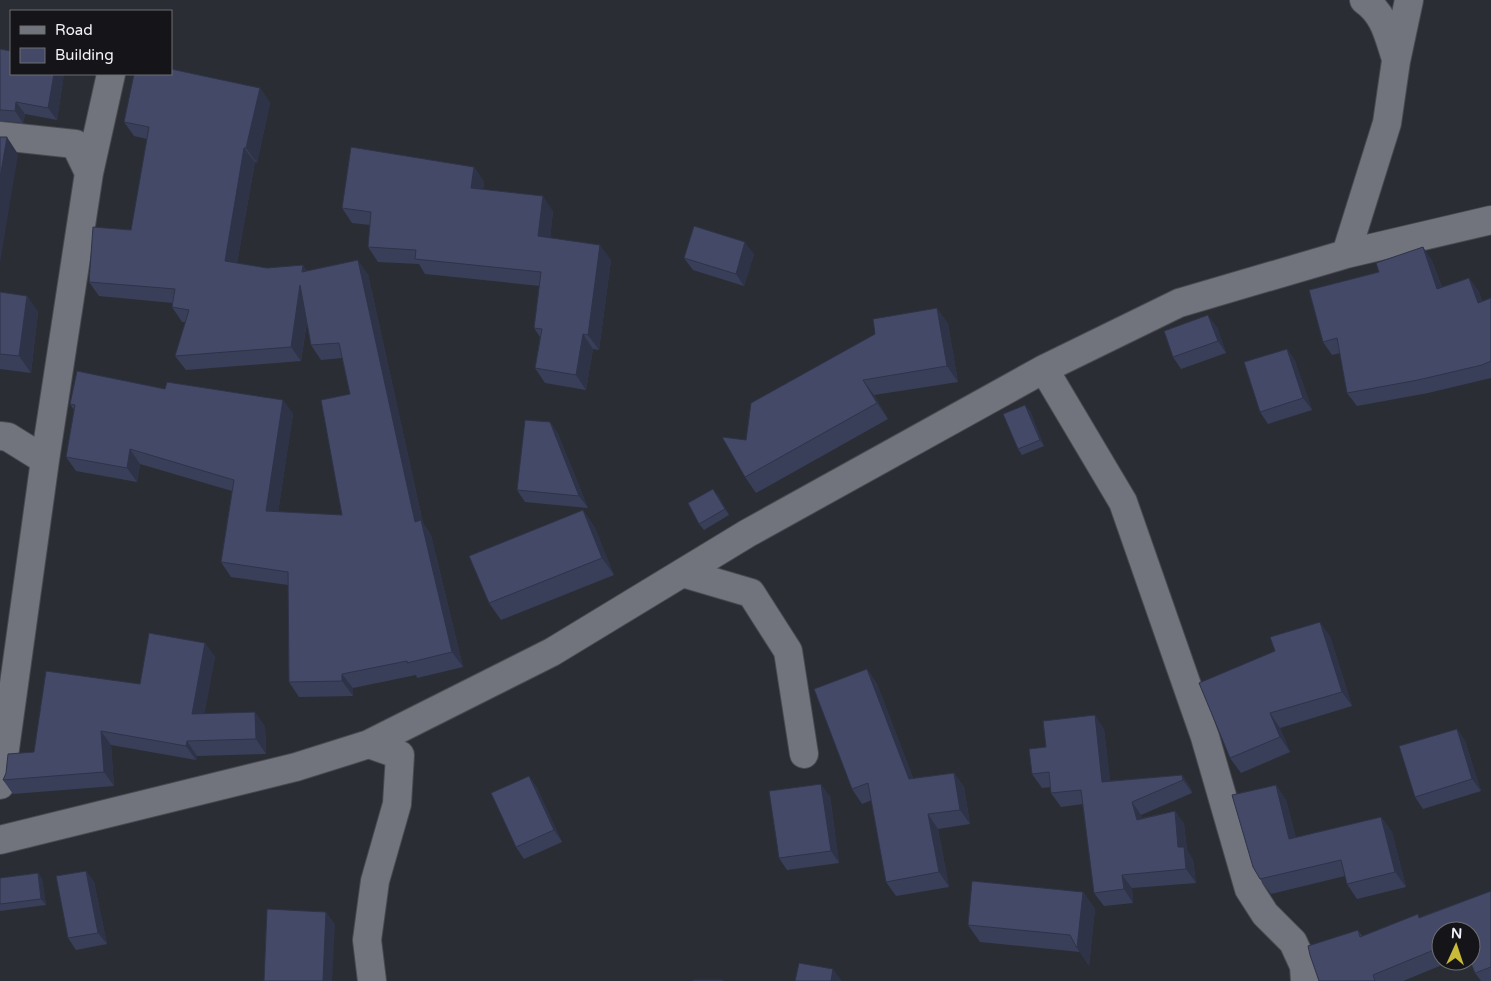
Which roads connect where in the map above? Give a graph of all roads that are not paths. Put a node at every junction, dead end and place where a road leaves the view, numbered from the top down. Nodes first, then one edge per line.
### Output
1 (1364, 0) edge
2 (1409, 0) edge
3 (1396, 60) junction
4 (111, 75) edge
5 (0, 136) edge
6 (89, 173) junction
7 (1491, 220) edge
8 (1346, 254) junction
9 (1044, 370) junction
10 (0, 436) edge
11 (45, 460) junction
12 (683, 573) junction
13 (369, 744) junction
14 (804, 754) dead end
15 (0, 785) edge
16 (0, 840) edge
17 (372, 981) edge
18 (1305, 981) edge

1 - 3 street
2 - 3 street
3 - 8 street
4 - 6 street
5 - 6 street
6 - 11 street
7 - 8 street
8 - 9 street
9 - 12 street
9 - 18 street
10 - 11 street
11 - 15 street
12 - 13 street
12 - 14 street
13 - 16 street
13 - 17 street

